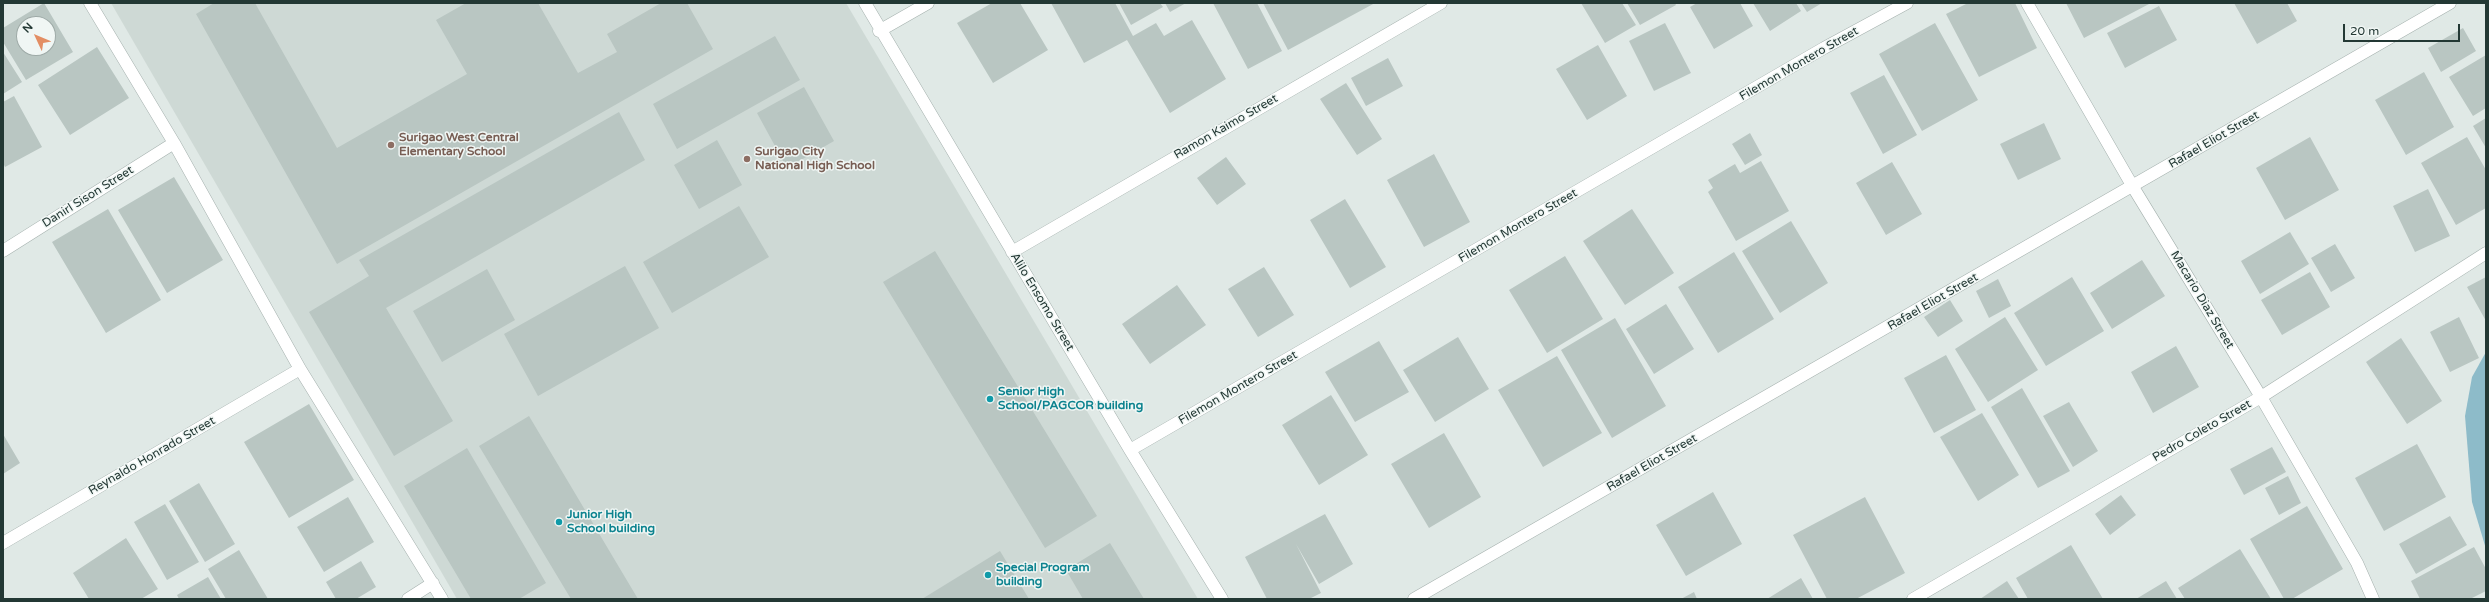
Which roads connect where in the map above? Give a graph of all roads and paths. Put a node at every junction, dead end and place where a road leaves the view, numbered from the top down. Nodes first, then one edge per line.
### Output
1 (90, 3) edge
2 (865, 3) edge
3 (928, 3) edge
4 (1441, 3) edge
5 (1907, 3) edge
6 (2027, 3) edge
7 (2450, 3) edge
8 (879, 31) junction
9 (174, 144) junction
10 (2134, 187) junction
11 (3, 250) edge
12 (1012, 252) junction
13 (2486, 253) edge
14 (300, 369) junction
15 (2261, 397) junction
16 (1130, 450) junction
17 (3, 543) edge
18 (433, 583) junction
19 (408, 599) edge
20 (442, 599) edge
21 (1222, 599) edge
22 (1414, 599) edge
23 (1913, 599) edge
24 (2372, 599) edge

1 - 9 street
2 - 8 street, Alilo Ensomo Street
3 - 8 street
4 - 12 street, Ramon Kaimo Street
5 - 16 street, Filemon Montero Street
6 - 10 street, Macario Diaz Street
7 - 10 street, Rafael Eliot Street
8 - 12 street, Alilo Ensomo Street
9 - 11 street, Danirl Sison Street
9 - 14 street
10 - 15 street, Macario Diaz Street
10 - 22 street, Rafael Eliot Street
12 - 16 street, Alilo Ensomo Street
13 - 15 street, Pedro Coleto Street
14 - 17 street, Reynaldo Honrado Street
14 - 18 street
15 - 23 street, Pedro Coleto Street
15 - 24 street, Macario Diaz Street
16 - 21 street, Alilo Ensomo Street
18 - 19 street
18 - 20 street

